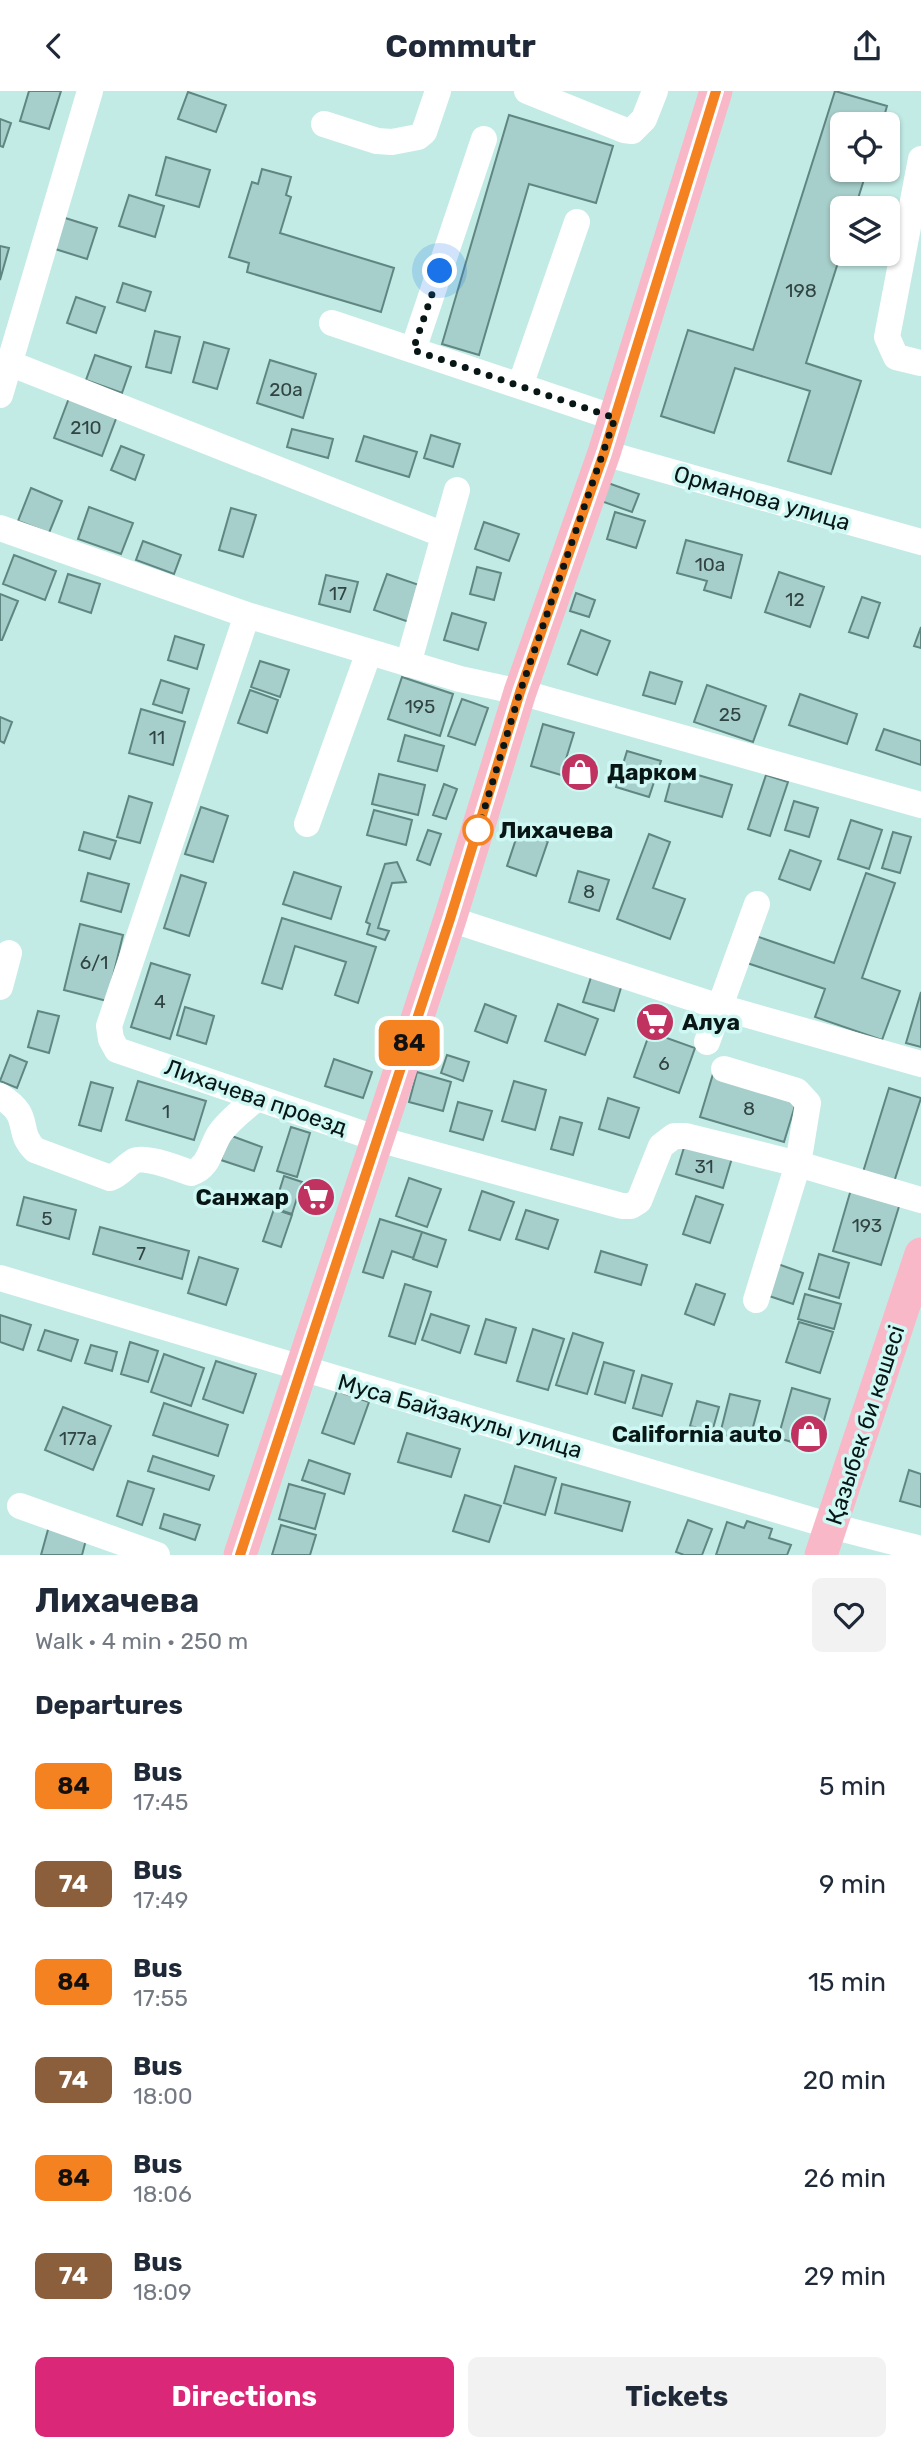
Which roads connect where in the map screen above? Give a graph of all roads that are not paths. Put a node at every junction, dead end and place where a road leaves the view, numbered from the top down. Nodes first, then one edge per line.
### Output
1 (90, 91) edge
2 (438, 91) edge
3 (527, 91) edge
4 (655, 91) edge
5 (716, 91) edge
6 (324, 124) dead end
7 (484, 139) dead end
8 (921, 159) edge
9 (577, 222) dead end
10 (332, 323) dead end
11 (413, 350) junction
12 (9, 363) junction
13 (921, 363) edge
14 (520, 386) junction
15 (0, 395) edge
16 (615, 418) junction
17 (604, 453) junction
18 (457, 490) dead end
19 (0, 528) edge
20 (444, 535) junction
21 (921, 542) edge
22 (247, 615) junction
23 (369, 652) junction
24 (408, 664) junction
25 (520, 692) junction
26 (921, 805) edge
27 (307, 824) dead end
28 (757, 904) dead end
29 (450, 919) junction
30 (9, 953) dead end
31 (0, 987) edge
32 (720, 1007) junction
33 (706, 1042) dead end
34 (921, 1064) edge
35 (724, 1069) dead end
36 (0, 1096) edge
37 (257, 1098) junction
38 (378, 1139) junction
39 (798, 1164) junction
40 (921, 1200) edge
41 (921, 1254) edge
42 (0, 1278) edge
43 (756, 1300) dead end
44 (300, 1369) junction
45 (20, 1506) dead end
46 (826, 1540) edge
47 (921, 1549) edge
48 (157, 1555) edge
49 (240, 1555) edge

1 - 12 street
2 - 6 street
3 - 4 street
5 - 16 main road
7 - 11 street
8 - 13 street
9 - 14 street
10 - 11 street
11 - 14 street
12 - 15 street
12 - 20 street
14 - 16 street
16 - 17 main road
17 - 21 street, Орманова улица
17 - 25 main road
18 - 20 street
19 - 22 street
20 - 24 street
22 - 23 street
22 - 37 street, Лихачева проезд
23 - 24 street
23 - 27 street
24 - 25 street
25 - 26 street
25 - 29 main road
28 - 32 street
29 - 32 street
29 - 38 main road
30 - 31 street
32 - 33 street
32 - 34 street
35 - 39 street
36 - 37 street
37 - 38 street, Лихачева проезд
38 - 39 street, Лихачева проезд
38 - 44 main road
39 - 40 street, Лихачева проезд
39 - 43 street
41 - 46 main road, Қазыбек би көшесі
42 - 44 street, Муса Байзакулы улица
44 - 46 street, Муса Байзакулы улица
44 - 49 main road
45 - 48 street
46 - 47 street, Муса Байзакулы улица

